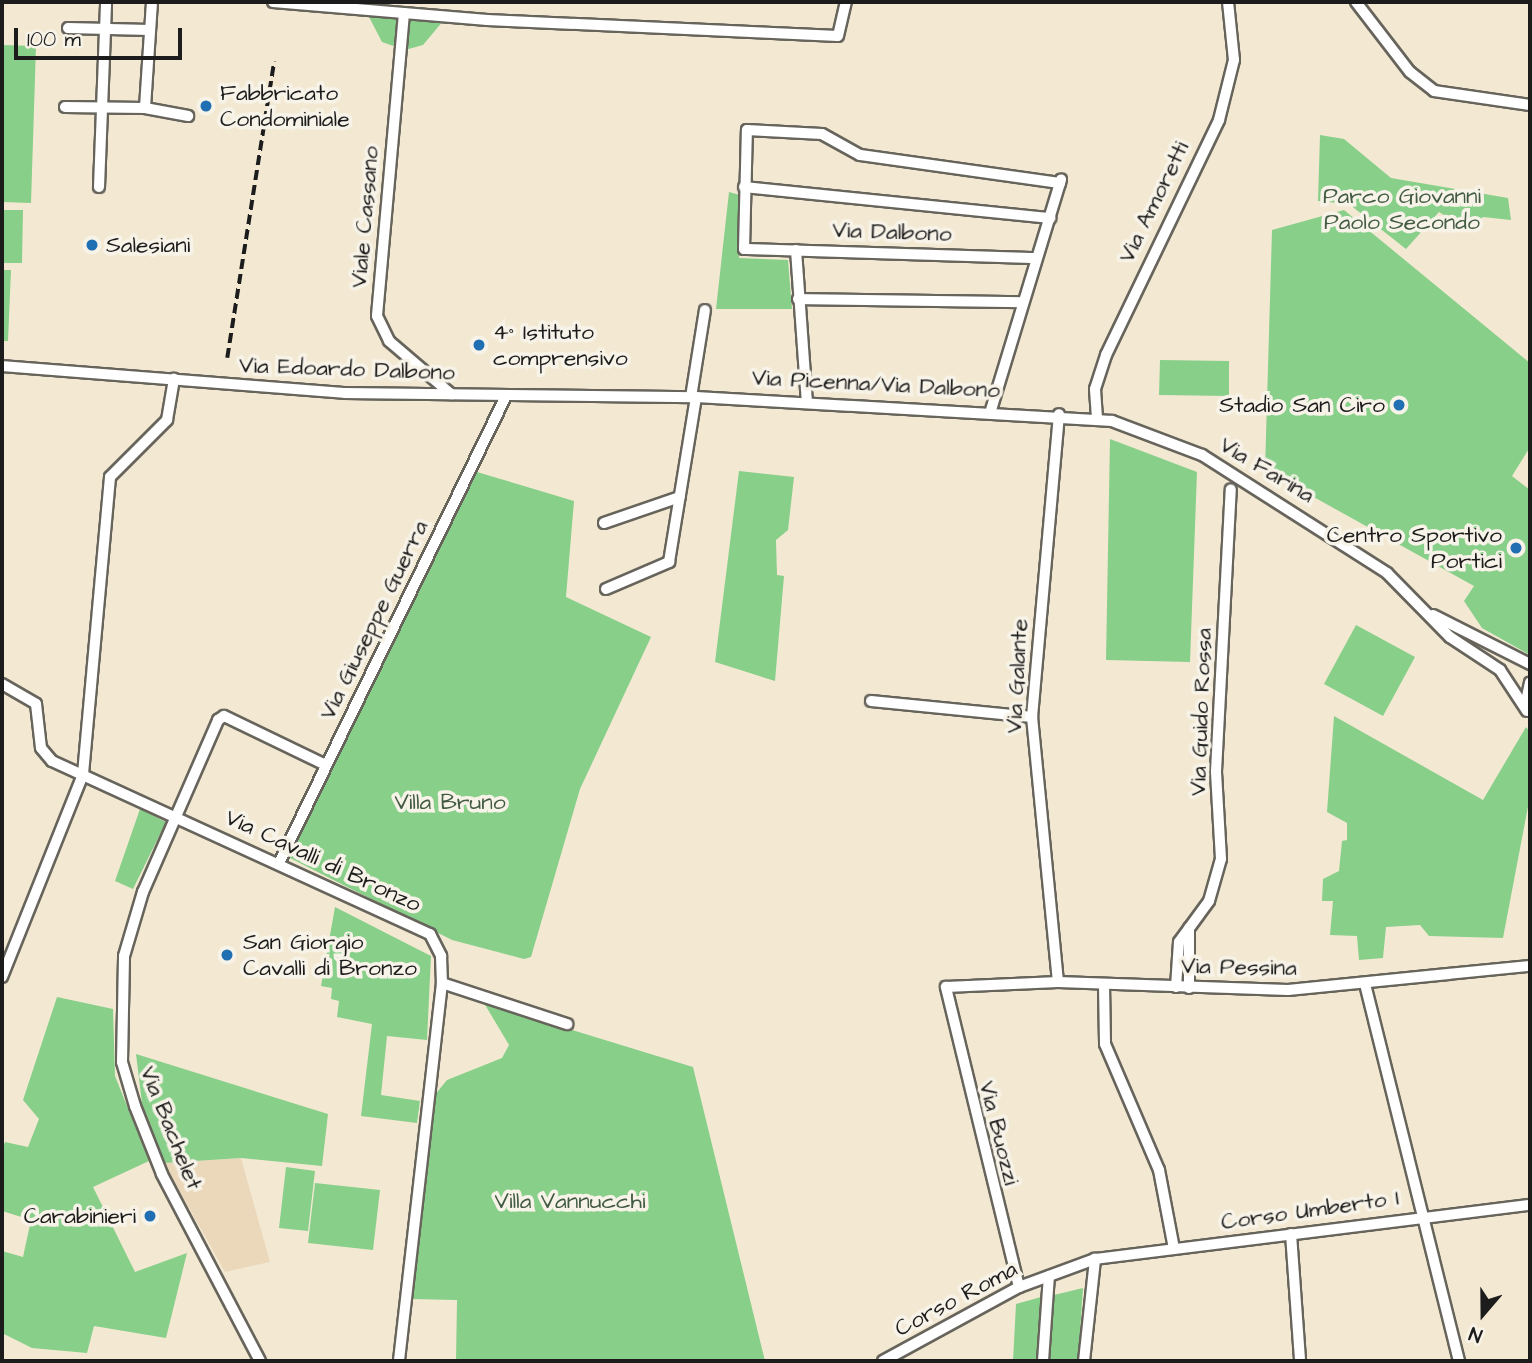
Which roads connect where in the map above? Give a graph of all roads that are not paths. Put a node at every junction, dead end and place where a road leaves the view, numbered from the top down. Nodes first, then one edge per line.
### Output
1 (106, 2) edge
2 (152, 2) edge
3 (273, 2) edge
4 (280, 2) edge
5 (846, 2) edge
6 (1228, 2) edge
7 (1356, 2) edge
8 (296, 3) edge
9 (404, 13) junction
10 (68, 29) dead end
11 (104, 29) junction
12 (150, 30) junction
13 (1530, 105) edge
14 (65, 107) dead end
15 (101, 108) junction
16 (145, 108) junction
17 (188, 116) dead end
18 (99, 187) dead end
19 (744, 187) junction
20 (1050, 218) junction
21 (796, 250) junction
22 (1034, 258) junction
23 (798, 299) junction
24 (1020, 302) junction
25 (705, 310) dead end
26 (2, 366) edge
27 (174, 379) junction
28 (451, 394) junction
29 (506, 396) junction
30 (693, 397) junction
31 (807, 402) junction
32 (991, 411) junction
33 (1059, 414) junction
34 (1097, 418) junction
35 (1231, 489) dead end
36 (680, 497) junction
37 (604, 523) dead end
38 (606, 589) dead end
39 (1427, 612) junction
40 (1530, 664) edge
41 (1530, 683) edge
42 (2, 684) edge
43 (872, 701) dead end
44 (1529, 713) edge
45 (1032, 717) junction
46 (326, 765) junction
47 (83, 774) junction
48 (178, 817) junction
49 (279, 863) junction
50 (1189, 929) junction
51 (5, 961) edge
52 (1530, 966) edge
53 (2, 977) edge
54 (1058, 982) junction
55 (442, 983) junction
56 (1365, 984) junction
57 (1104, 985) junction
58 (946, 987) joint
59 (1176, 987) junction
60 (1189, 988) junction
61 (567, 1024) dead end
62 (1530, 1205) edge
63 (1424, 1216) junction
64 (1291, 1234) junction
65 (1174, 1249) junction
66 (1095, 1259) junction
67 (1049, 1276) junction
68 (1019, 1287) junction
69 (260, 1361) edge
70 (399, 1361) edge
71 (883, 1361) edge
72 (1043, 1361) edge
73 (1084, 1361) edge
74 (1300, 1361) edge
75 (1459, 1361) edge

1 - 11 street
2 - 12 street
3 - 4 street
4 - 8 street
5 - 9 street
6 - 34 street, Via Amoretti
7 - 13 street
8 - 9 street
9 - 28 street, Viale Cassano
10 - 11 street
11 - 12 street
11 - 15 street
12 - 16 street
14 - 15 street
15 - 16 street
15 - 18 street
16 - 17 street
19 - 20 street
19 - 20 street
19 - 21 street, Via Dalbono
20 - 22 street
21 - 22 street, Via Dalbono
21 - 23 street
22 - 24 street
23 - 24 street
23 - 31 street
24 - 32 street
25 - 30 street
26 - 27 street, Via Edoardo Dalbono
27 - 28 street, Via Edoardo Dalbono
27 - 47 street
28 - 29 street, Via Edoardo Dalbono
29 - 30 street, Via Edoardo Dalbono
29 - 46 street, Via Giuseppe Guerra
30 - 31 street, Via Picenna/Via Dalbono
30 - 36 street
31 - 32 street, Via Picenna/Via Dalbono
32 - 33 street, Via Picenna/Via Dalbono
33 - 34 street, Via Farina
33 - 45 street, Via Galante
34 - 39 street, Via Farina
35 - 50 street, Via Guido Rossa
36 - 37 street
36 - 38 street
39 - 40 street, Via Farina
39 - 44 street, Via Farina
41 - 44 street, Via Farina
42 - 47 street, Via Cavalli di Bronzo
43 - 45 street
45 - 54 street, Via Galante
46 - 48 street, Via Bachelet
46 - 49 street, Via Giuseppe Guerra
47 - 48 street, Via Cavalli di Bronzo
47 - 51 street
48 - 49 street, Via Cavalli di Bronzo
48 - 69 street, Via Bachelet
49 - 55 street, Via Cavalli di Bronzo
50 - 59 street, Via Guido Rossa
50 - 60 street
51 - 53 street
52 - 56 street, Via Pessina
54 - 57 street, Via Pessina
54 - 58 street, Via Pessina
55 - 61 street
55 - 70 street, Via Cavalli di Bronzo
56 - 60 street, Via Pessina
56 - 63 street
57 - 59 street, Via Pessina
57 - 65 street
58 - 68 street, Via Buozzi
59 - 60 street, Via Pessina
62 - 63 street, Corso Umberto I
63 - 64 street, Corso Umberto I
63 - 75 street
64 - 65 street, Corso Umberto I
64 - 74 street
65 - 66 street, Corso Umberto I
66 - 67 street, Corso Roma
66 - 73 street
67 - 68 street, Corso Roma
67 - 72 street
68 - 71 street, Corso Roma

